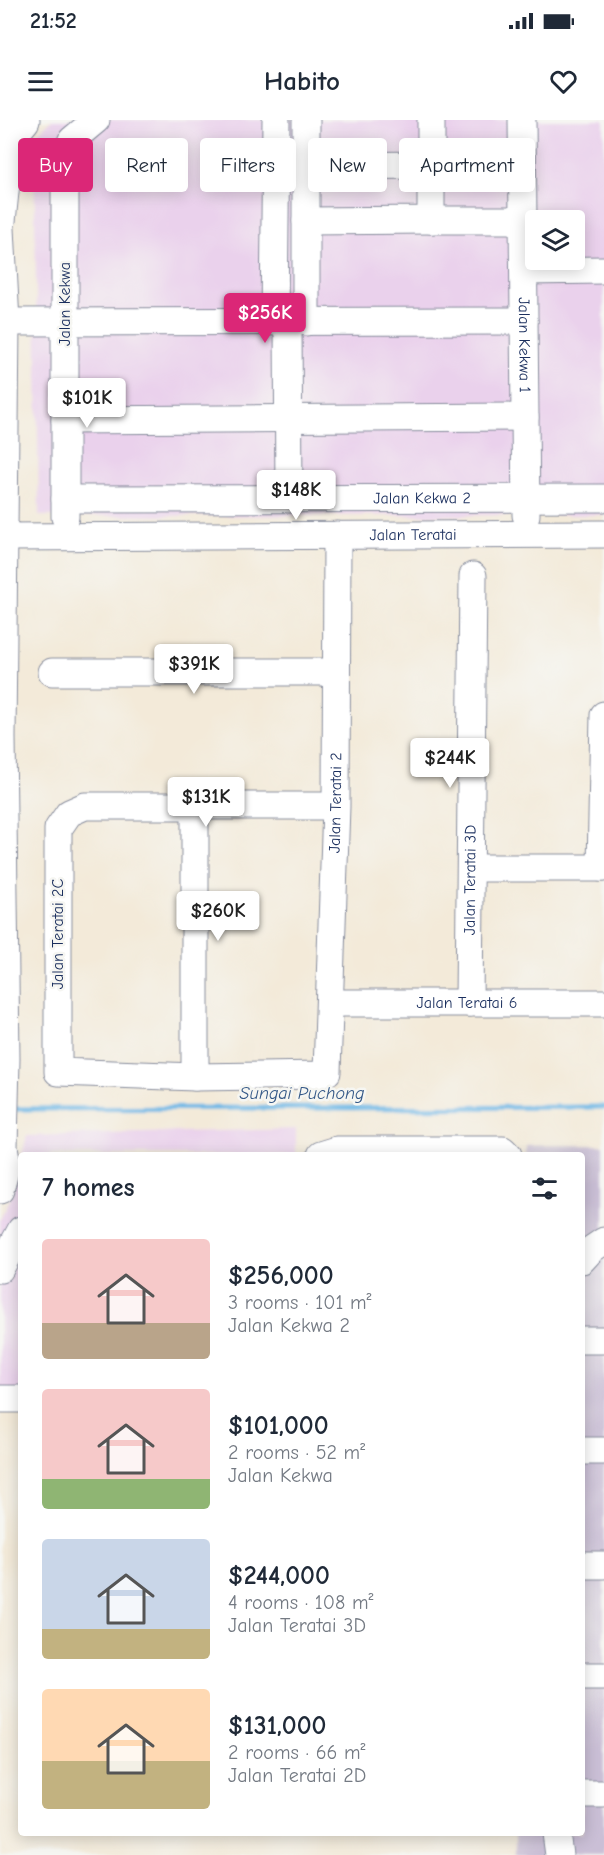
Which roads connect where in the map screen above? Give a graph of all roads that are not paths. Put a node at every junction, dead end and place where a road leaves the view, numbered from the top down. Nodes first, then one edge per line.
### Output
1 (96, 120) edge
2 (276, 120) edge
3 (306, 120) edge
4 (431, 120) edge
5 (522, 120) edge
6 (15, 125) edge
7 (431, 138) edge
8 (399, 165) edge
9 (306, 166) junction
10 (431, 192) edge
11 (1, 215) edge
12 (306, 220) junction
13 (431, 220) junction
14 (523, 220) junction
15 (604, 270) edge
16 (524, 271) junction
17 (524, 321) junction
18 (6, 322) junction
19 (64, 322) junction
20 (289, 322) junction
21 (525, 417) junction
22 (289, 419) junction
23 (65, 420) junction
24 (526, 498) junction
25 (604, 498) edge
26 (65, 499) junction
27 (289, 499) junction
28 (526, 534) junction
29 (604, 534) edge
30 (337, 535) junction
31 (64, 536) junction
32 (5, 537) junction
33 (473, 576) dead end
34 (52, 672) dead end
35 (336, 672) junction
36 (604, 715) edge
37 (1, 737) edge
38 (195, 806) junction
39 (336, 806) junction
40 (472, 868) junction
41 (602, 868) edge
42 (331, 1003) junction
43 (469, 1003) junction
44 (604, 1003) edge
45 (195, 1077) junction
46 (3, 1142) edge
47 (328, 1152) edge
48 (505, 1152) edge
49 (0, 1190) edge
50 (18, 1236) edge
51 (604, 1241) edge
52 (585, 1257) edge
53 (0, 1269) edge
54 (585, 1340) edge
55 (604, 1340) edge
56 (0, 1399) edge
57 (18, 1399) edge
58 (585, 1451) edge
59 (604, 1451) edge
60 (585, 1565) edge
61 (604, 1565) edge
62 (585, 1676) edge
63 (604, 1676) edge
64 (585, 1794) edge
65 (604, 1794) edge
66 (556, 1836) edge
67 (559, 1855) edge

1 - 19 street, Jalan Kekwa
2 - 20 street
3 - 9 street
4 - 7 street
5 - 14 street, Jalan Kekwa 1
6 - 11 street
8 - 9 street
9 - 12 street
10 - 13 street
11 - 18 street
12 - 13 street
12 - 20 street
13 - 14 street
14 - 16 street, Jalan Kekwa 1
15 - 16 street
16 - 17 street, Jalan Kekwa 1
17 - 20 street
17 - 21 street, Jalan Kekwa 1
18 - 19 street
18 - 32 street
19 - 20 street
19 - 23 street, Jalan Kekwa
20 - 22 street
21 - 22 street
21 - 24 street, Jalan Kekwa 1
22 - 23 street
22 - 27 street
23 - 26 street, Jalan Kekwa
24 - 25 street, Jalan Kekwa 2
24 - 27 street, Jalan Kekwa 2
24 - 28 street, Jalan Kekwa 1
26 - 27 street, Jalan Kekwa 2
26 - 31 street, Jalan Kekwa
28 - 29 street, Jalan Teratai
28 - 30 street, Jalan Teratai
30 - 31 street, Jalan Teratai
30 - 35 street, Jalan Teratai 2
31 - 32 street, Jalan Teratai
32 - 37 street
33 - 40 street, Jalan Teratai 3D
34 - 35 street
35 - 39 street, Jalan Teratai 2
36 - 41 street
37 - 46 street
38 - 39 street
38 - 45 street
38 - 45 street, Jalan Teratai 2C
39 - 42 street, Jalan Teratai 2
40 - 41 street
40 - 43 street, Jalan Teratai 3D
42 - 43 street, Jalan Teratai 6
42 - 45 street, Jalan Teratai 2
43 - 44 street, Jalan Teratai 6
46 - 49 street
47 - 48 street
50 - 53 street
51 - 52 street
54 - 55 street
56 - 57 street
58 - 59 street
60 - 61 street
62 - 63 street
64 - 65 street
66 - 67 street

